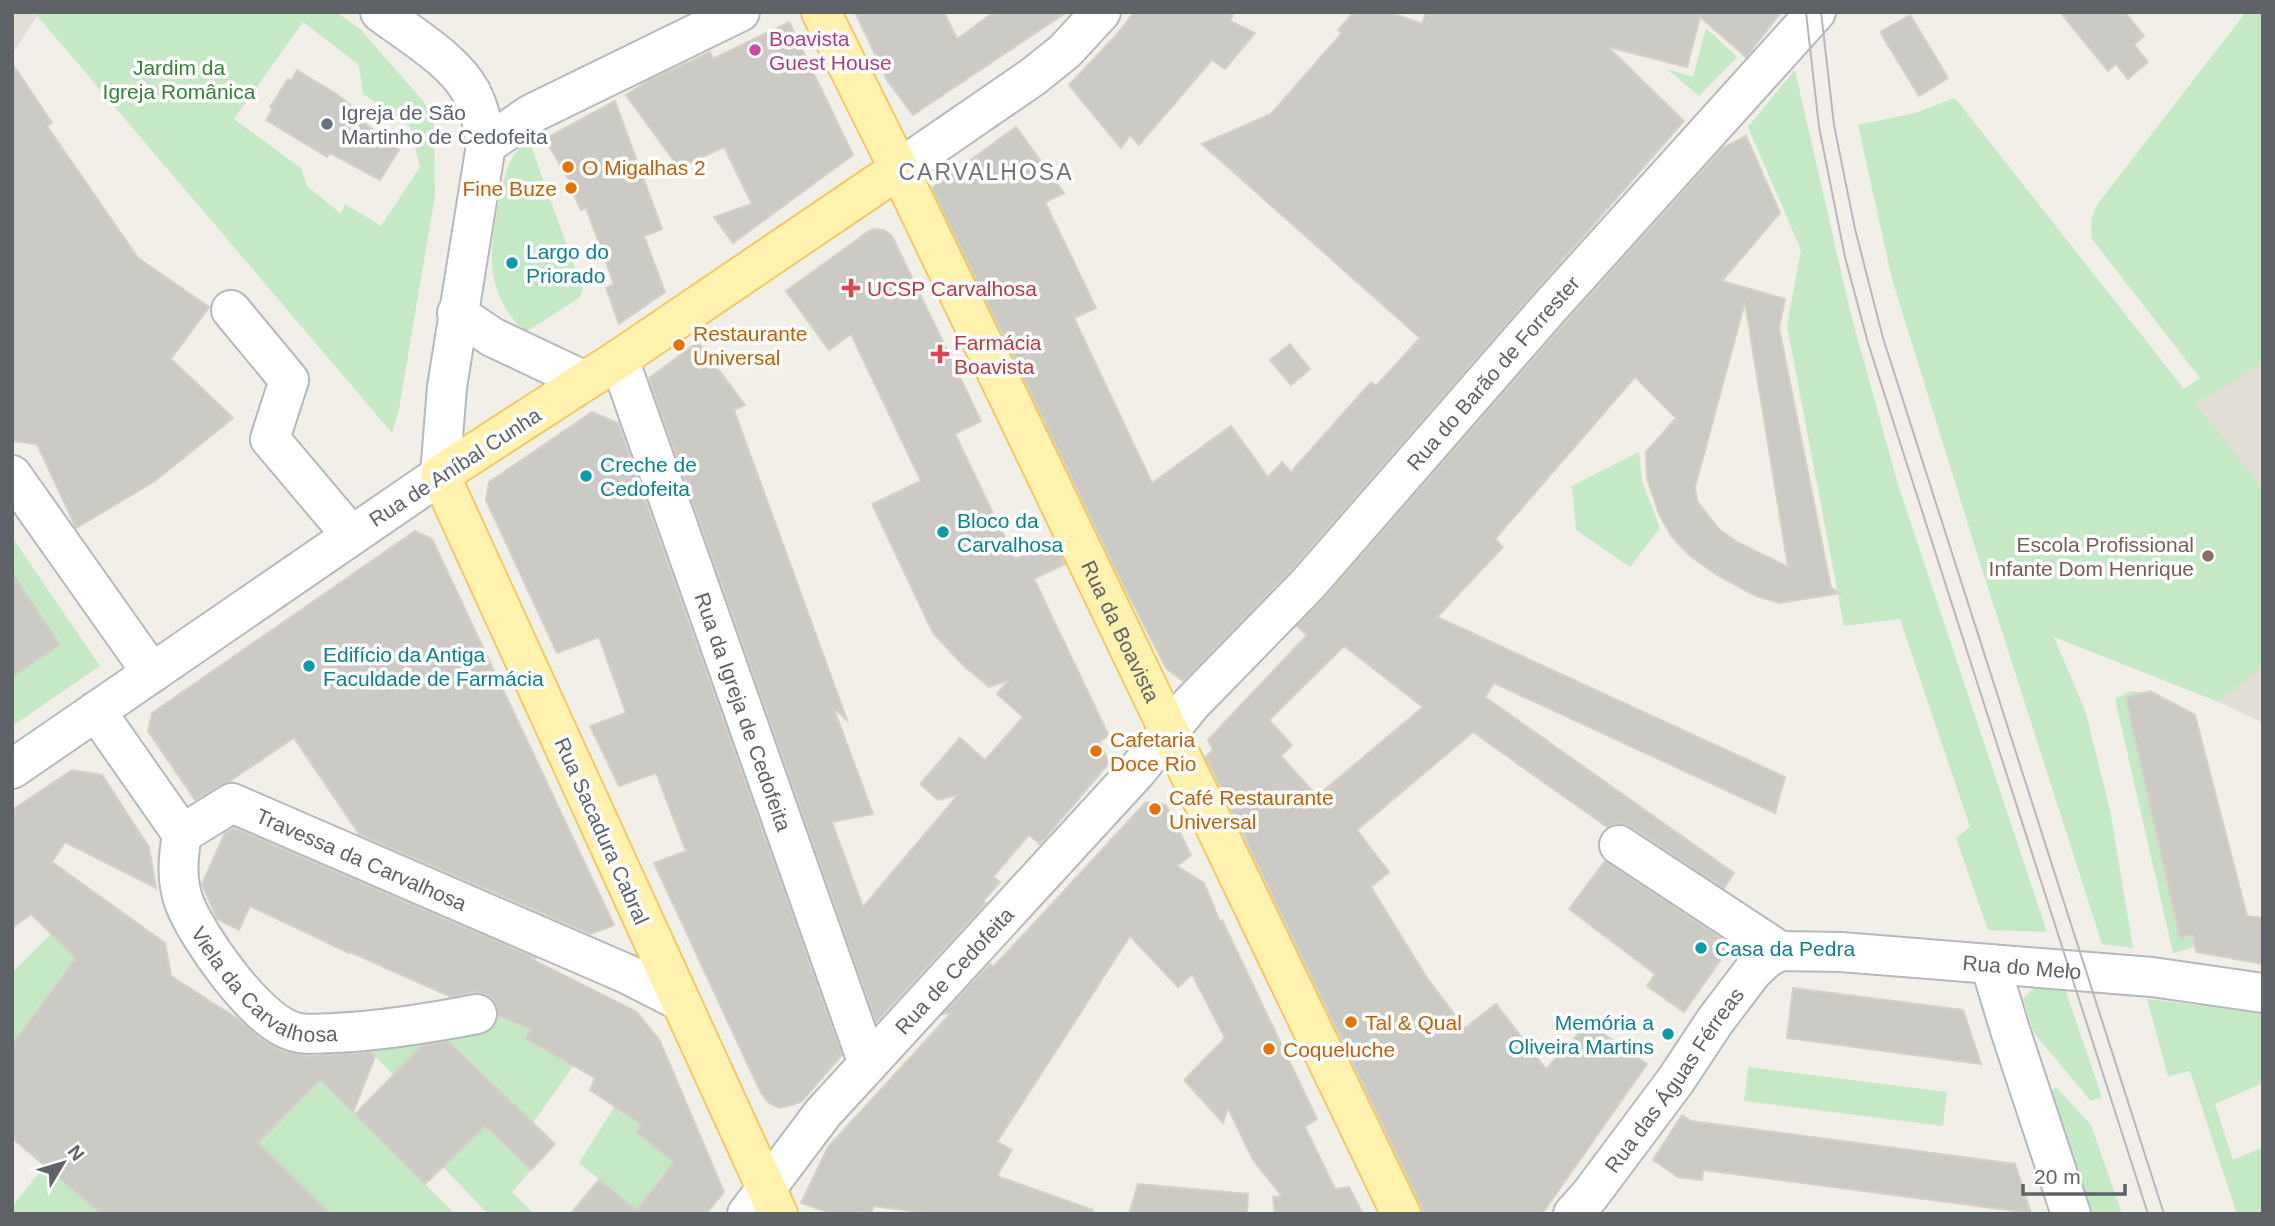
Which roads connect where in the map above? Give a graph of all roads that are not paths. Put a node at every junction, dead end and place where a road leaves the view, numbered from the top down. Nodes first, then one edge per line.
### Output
1 (380, 12) edge
2 (740, 12) edge
3 (821, 12) edge
4 (1101, 12) edge
5 (1816, 12) edge
6 (486, 145) junction
7 (899, 169) junction
8 (231, 310) dead end
9 (457, 313) junction
10 (619, 359) junction
11 (586, 381) junction
12 (12, 475) edge
13 (440, 475) junction
14 (351, 535) junction
15 (152, 673) junction
16 (96, 711) junction
17 (1169, 732) junction
18 (12, 769) edge
19 (182, 834) junction
20 (1619, 845) dead end
21 (1780, 951) junction
22 (1990, 964) junction
23 (2263, 993) edge
24 (680, 1001) junction
25 (477, 1014) dead end
26 (867, 1064) junction
27 (763, 1205) edge
28 (1401, 1214) edge
29 (1573, 1214) edge
30 (2071, 1214) edge

1 - 6 street
2 - 6 street
3 - 7 main road, Rua da Boavista
4 - 7 street
5 - 17 street, Rua do Barão de Forrester
6 - 9 street
7 - 10 main road, Rua de Aníbal Cunha
7 - 17 main road, Rua da Boavista
8 - 14 street
9 - 11 street
9 - 13 street
10 - 11 main road, Rua de Aníbal Cunha
10 - 26 street, Rua da Igreja de Cedofeita
11 - 13 main road, Rua de Aníbal Cunha
12 - 15 street
13 - 14 street, Rua de Aníbal Cunha
13 - 24 main road, Rua Sacadura Cabral
14 - 15 street, Rua de Aníbal Cunha
15 - 16 street, Rua de Aníbal Cunha
16 - 18 street, Rua de Aníbal Cunha
16 - 19 street
17 - 26 street, Rua de Cedofeita
17 - 28 main road, Rua da Boavista
19 - 24 street, Travessa da Carvalhosa
19 - 25 street, Viela da Carvalhosa
20 - 21 street
21 - 22 street, Rua do Melo
21 - 29 street, Rua das Águas Férreas
22 - 23 street, Rua do Melo
22 - 30 street
24 - 27 main road, Rua Sacadura Cabral
26 - 27 street, Rua de Cedofeita

